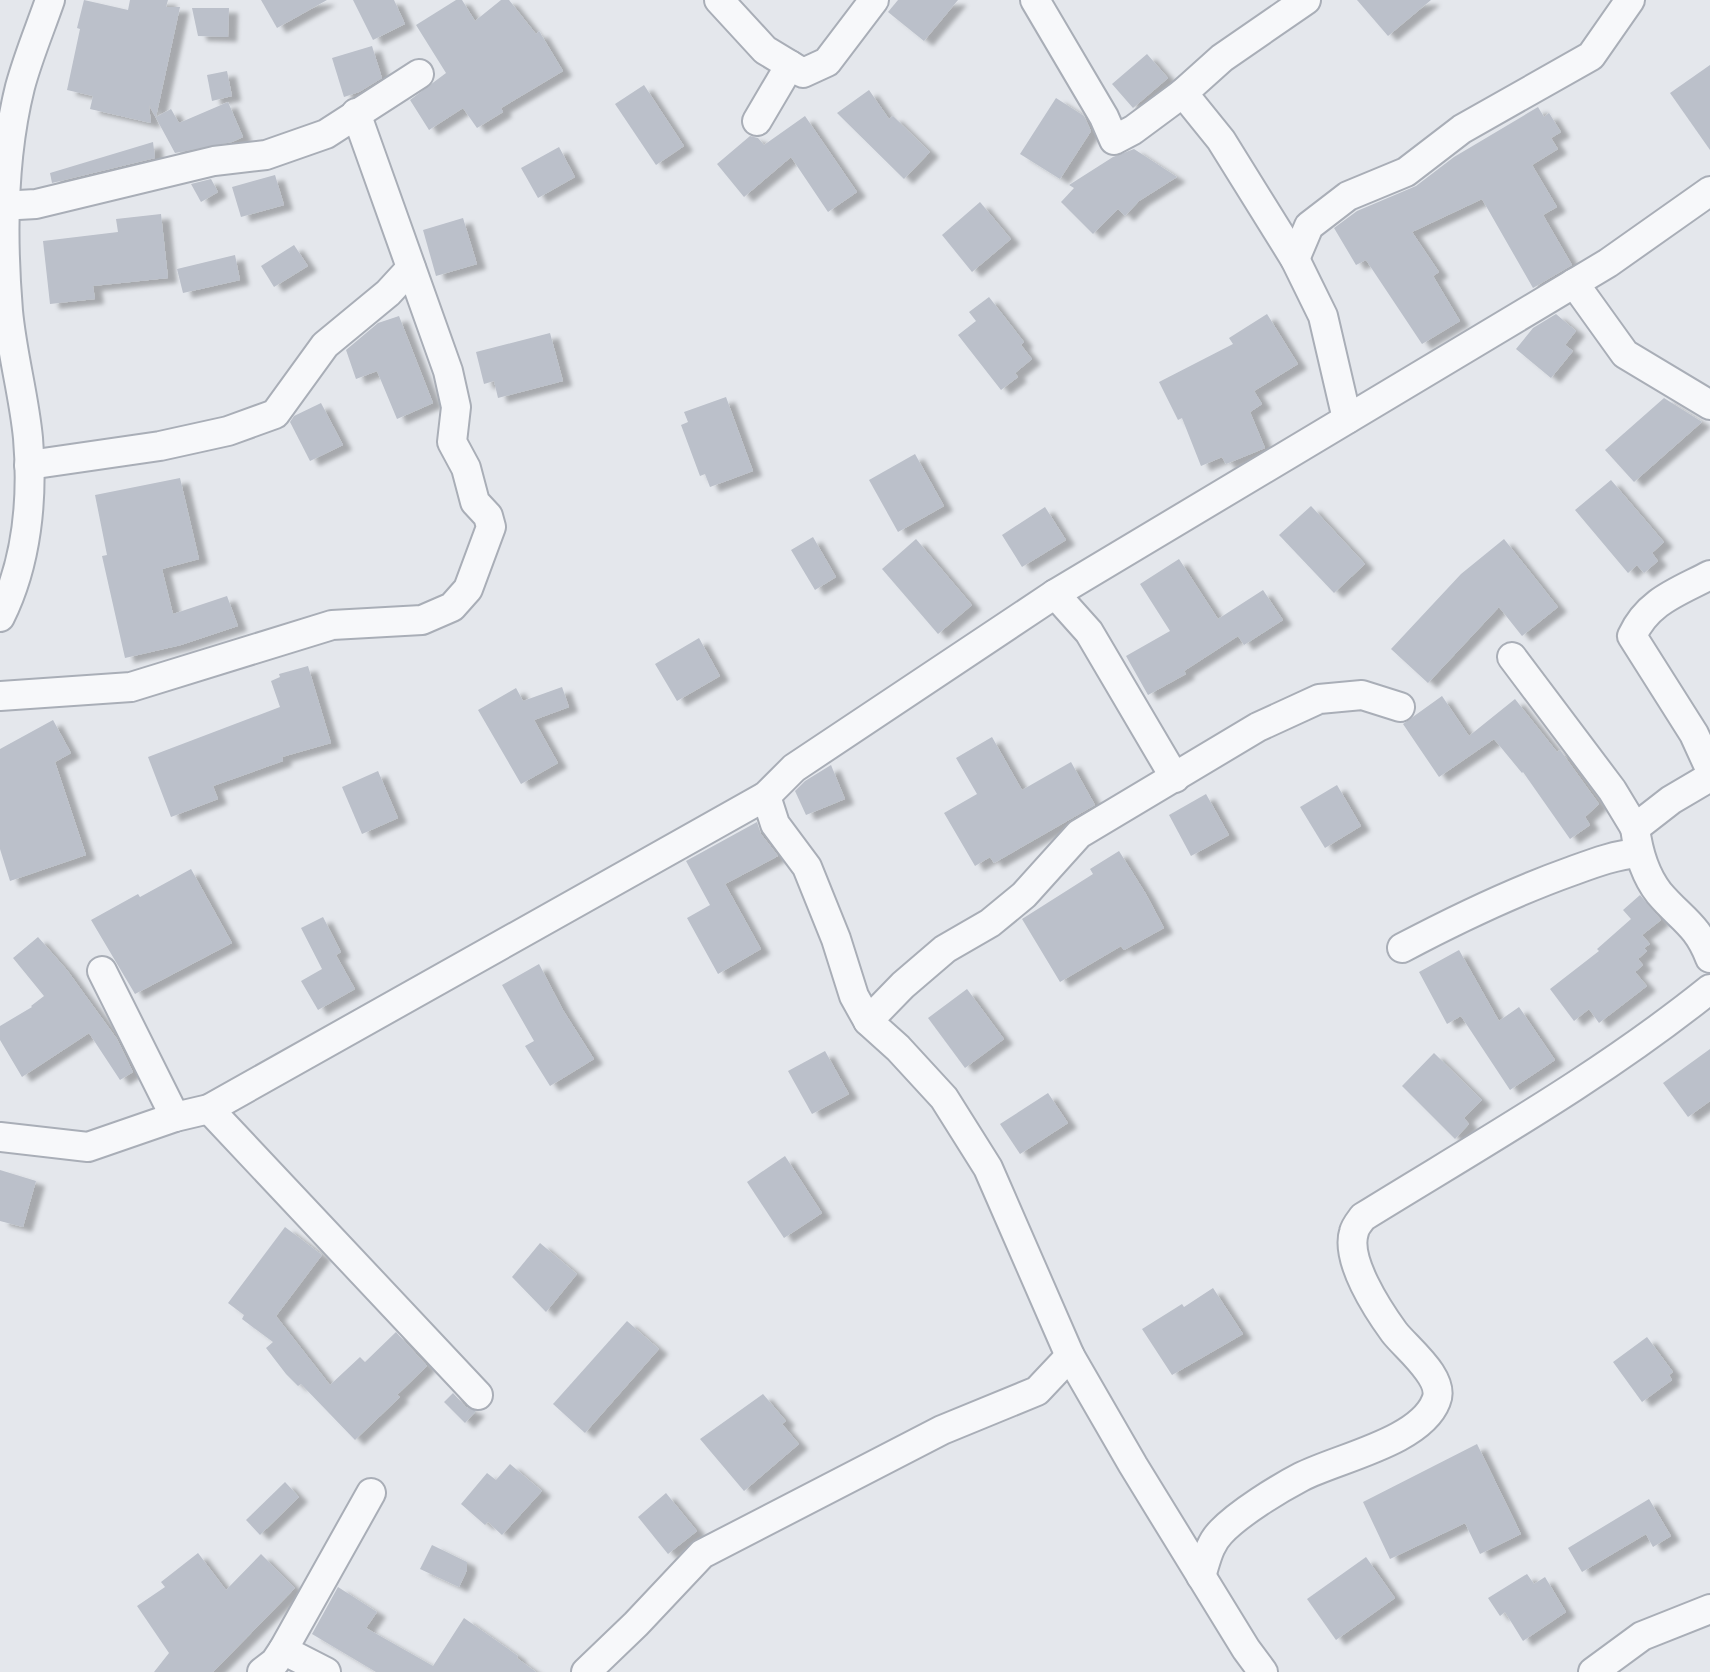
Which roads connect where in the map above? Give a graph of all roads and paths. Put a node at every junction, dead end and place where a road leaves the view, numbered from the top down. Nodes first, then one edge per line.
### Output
1 (50, 0) edge
2 (719, 0) edge
3 (874, 0) edge
4 (1035, 0) edge
5 (1306, 0) edge
6 (1630, 0) edge
7 (790, 65) junction
8 (419, 74) dead end
9 (1183, 93) junction
10 (356, 113) junction
11 (757, 121) dead end
12 (1710, 191) edge
13 (3, 206) edge
14 (1295, 259) junction
15 (411, 268) junction
16 (1574, 283) junction
17 (1710, 405) edge
18 (1347, 419) junction
19 (29, 465) junction
20 (1710, 575) edge
21 (1055, 594) junction
22 (0, 617) edge
23 (1512, 657) dead end
24 (0, 696) edge
25 (1400, 707) dead end
26 (1710, 769) edge
27 (1710, 777) edge
28 (1175, 778) junction
29 (766, 796) junction
30 (1636, 840) junction
31 (1402, 948) dead end
32 (1710, 958) edge
33 (102, 971) dead end
34 (1709, 992) edge
35 (868, 1021) junction
36 (209, 1109) junction
37 (175, 1117) junction
38 (0, 1137) edge
39 (1070, 1356) junction
40 (478, 1395) dead end
41 (371, 1493) dead end
42 (1201, 1576) junction
43 (1710, 1609) edge
44 (283, 1650) junction
45 (262, 1672) edge
46 (326, 1672) edge
47 (586, 1672) edge
48 (1263, 1672) edge
49 (1593, 1672) edge

1 - 13 street
2 - 7 street
3 - 7 street
4 - 9 street
5 - 9 street
6 - 14 street
7 - 11 street
8 - 10 street
9 - 14 street
10 - 13 street
10 - 15 street
12 - 16 street
13 - 19 street
14 - 18 street
15 - 19 street
15 - 24 street
16 - 17 street
16 - 18 street
18 - 21 street
19 - 22 street
20 - 26 street
21 - 28 street
21 - 29 street
23 - 30 street
25 - 28 street
27 - 30 street
28 - 35 street
29 - 35 street
29 - 36 street
30 - 31 street
30 - 32 street
33 - 37 street
34 - 42 street
35 - 39 street
36 - 37 street
36 - 40 street
37 - 38 street
39 - 42 street
39 - 47 street
41 - 44 street
42 - 48 street
43 - 49 street
44 - 45 street
44 - 46 street

